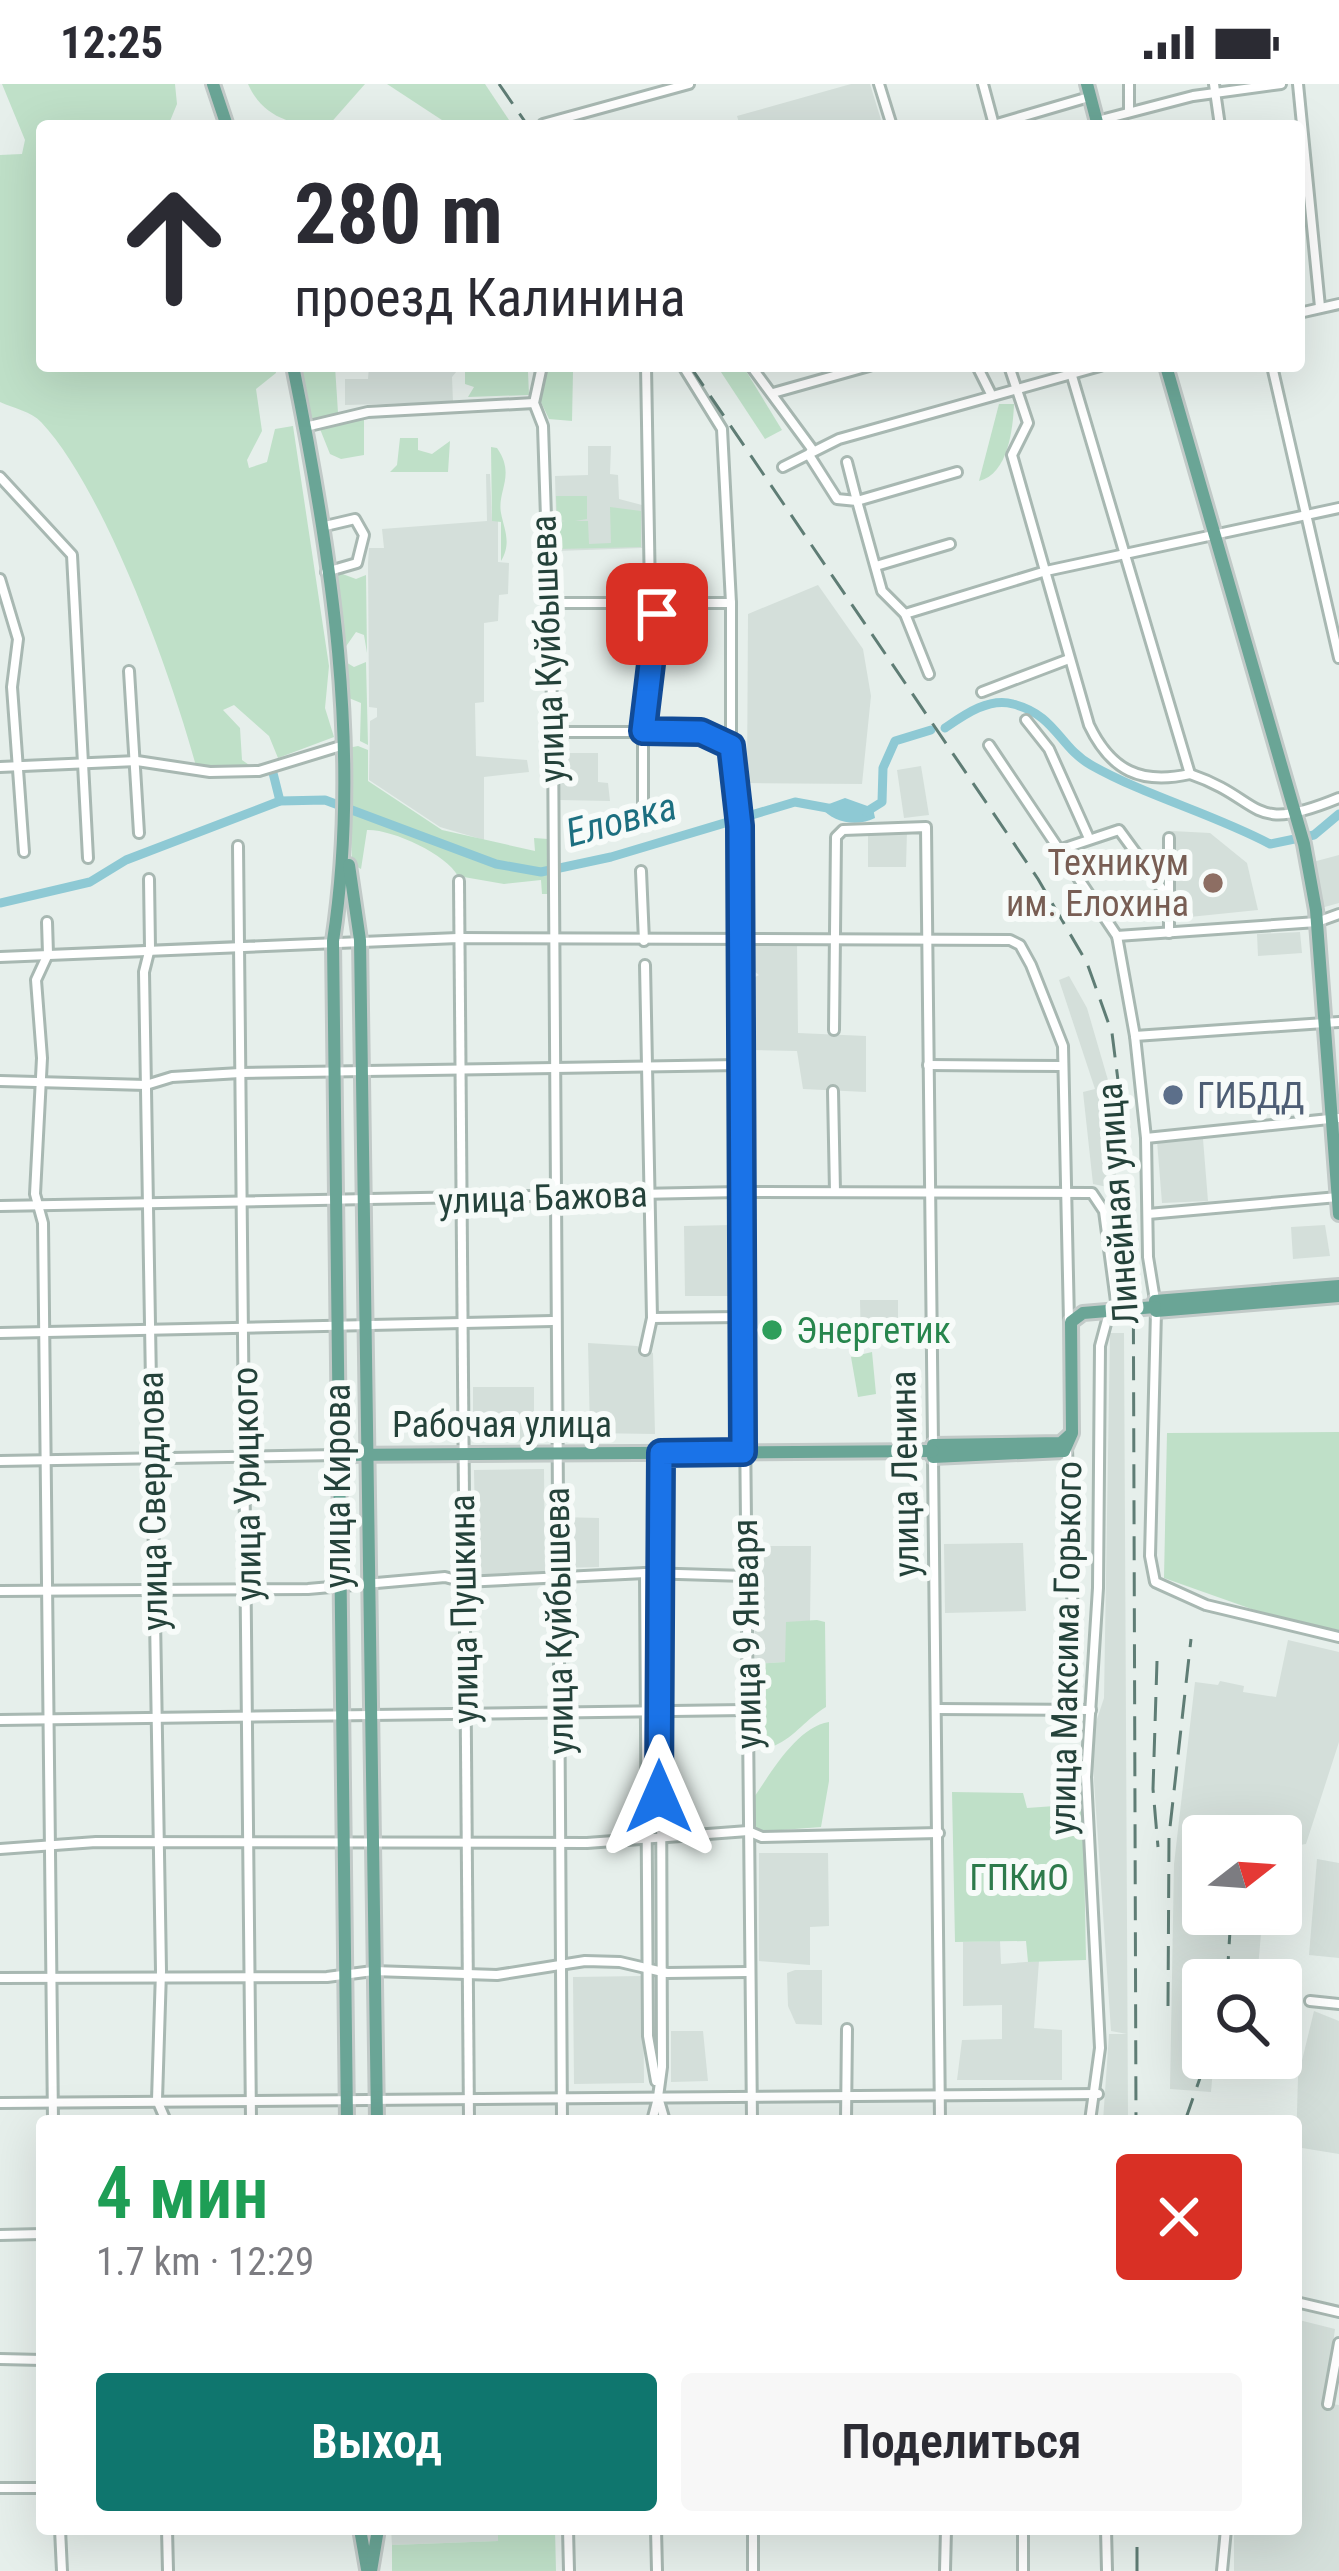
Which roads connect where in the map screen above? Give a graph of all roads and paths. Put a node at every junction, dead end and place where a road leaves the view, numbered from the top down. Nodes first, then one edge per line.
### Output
1 (213, 84) edge
2 (689, 84) edge
3 (983, 84) edge
4 (1129, 84) edge
5 (1281, 84) edge
6 (1298, 84) edge
7 (881, 85) edge
8 (1215, 88) edge
9 (1089, 90) edge
10 (1129, 111) junction
11 (582, 116) junction
12 (225, 120) edge
13 (562, 120) edge
14 (584, 120) edge
15 (890, 120) edge
16 (991, 120) edge
17 (1006, 120) edge
18 (1097, 120) edge
19 (1106, 120) edge
20 (1219, 120) edge
21 (1299, 120) edge
22 (1305, 211) edge
23 (1339, 304) edge
24 (1320, 307) junction
25 (1305, 311) edge
26 (294, 372) edge
27 (541, 372) edge
28 (646, 372) edge
29 (687, 372) edge
30 (756, 372) edge
31 (823, 372) edge
32 (845, 372) edge
33 (980, 372) edge
34 (1011, 372) edge
35 (1066, 372) edge
36 (1072, 372) edge
37 (1168, 372) edge
38 (1273, 372) edge
39 (825, 377) junction
40 (1021, 389) junction
41 (990, 392) junction
42 (773, 393) junction
43 (534, 403) junction
44 (305, 427) junction
45 (812, 449) junction
46 (847, 462) dead end
47 (783, 466) dead end
48 (957, 472) dead end
49 (0, 477) edge
50 (856, 501) junction
51 (1339, 508) edge
52 (1305, 514) junction
53 (319, 527) junction
54 (1215, 536) junction
55 (950, 544) dead end
56 (1126, 554) junction
57 (876, 566) junction
58 (1046, 571) junction
59 (326, 572) junction
60 (0, 579) edge
61 (548, 603) junction
62 (650, 603) junction
63 (731, 603) junction
64 (905, 614) junction
65 (1339, 658) edge
66 (1069, 659) junction
67 (129, 671) dead end
68 (929, 674) dead end
69 (982, 692) dead end
70 (1026, 720) dead end
71 (643, 731) junction
72 (553, 732) junction
73 (344, 745) junction
74 (731, 746) junction
75 (989, 746) dead end
76 (136, 760) junction
77 (81, 763) junction
78 (21, 765) junction
79 (0, 767) edge
80 (1190, 774) junction
81 (1339, 798) edge
82 (1297, 816) junction
83 (643, 823) dead end
84 (139, 833) dead end
85 (1088, 836) junction
86 (1169, 838) dead end
87 (238, 846) dead end
88 (1061, 849) junction
89 (24, 852) dead end
90 (346, 852) junction
91 (88, 858) dead end
92 (641, 871) dead end
93 (149, 879) dead end
94 (459, 881) dead end
95 (1166, 893) junction
96 (1339, 914) edge
97 (47, 922) dead end
98 (1317, 922) junction
99 (1169, 933) junction
100 (1117, 936) junction
101 (458, 938) junction
102 (927, 938) junction
103 (832, 939) junction
104 (360, 940) junction
105 (551, 940) junction
106 (333, 941) junction
107 (644, 941) junction
108 (740, 941) junction
109 (240, 944) junction
110 (150, 948) junction
111 (48, 954) junction
112 (0, 957) edge
113 (645, 965) dead end
114 (1332, 1023) edge
115 (834, 1030) dead end
116 (1135, 1036) junction
117 (739, 1065) junction
118 (928, 1065) junction
119 (553, 1066) junction
120 (1062, 1066) junction
121 (644, 1068) junction
122 (459, 1069) junction
123 (335, 1070) junction
124 (363, 1070) junction
125 (240, 1073) junction
126 (39, 1079) junction
127 (0, 1081) edge
128 (146, 1085) junction
129 (833, 1091) dead end
130 (1335, 1119) edge
131 (1146, 1138) junction
132 (1063, 1189) junction
133 (930, 1191) junction
134 (1085, 1191) joint
135 (740, 1192) junction
136 (835, 1192) junction
137 (649, 1194) junction
138 (1338, 1197) edge
139 (554, 1198) junction
140 (459, 1200) junction
141 (364, 1201) junction
142 (242, 1202) junction
143 (337, 1202) junction
144 (148, 1204) junction
145 (39, 1206) junction
146 (0, 1207) edge
147 (1148, 1214) junction
148 (1339, 1214) edge
149 (1339, 1286) edge
150 (1339, 1296) edge
151 (1156, 1306) junction
152 (1117, 1310) junction
153 (741, 1317) junction
154 (652, 1318) junction
155 (553, 1321) junction
156 (462, 1324) junction
157 (366, 1327) junction
158 (243, 1328) junction
159 (338, 1328) junction
160 (1069, 1328) junction
161 (149, 1331) junction
162 (0, 1333) edge
163 (43, 1333) junction
164 (645, 1350) dead end
165 (1069, 1440) junction
166 (933, 1451) junction
167 (743, 1452) junction
168 (661, 1453) junction
169 (556, 1454) junction
170 (338, 1455) junction
171 (367, 1455) junction
172 (460, 1456) junction
173 (245, 1458) junction
174 (0, 1461) edge
175 (44, 1461) junction
176 (152, 1461) junction
177 (662, 1573) junction
178 (646, 1574) junction
179 (746, 1576) junction
180 (556, 1580) junction
181 (368, 1582) junction
182 (464, 1582) junction
183 (339, 1584) junction
184 (248, 1587) junction
185 (155, 1588) junction
186 (46, 1590) junction
187 (0, 1591) edge
188 (1339, 1637) edge
189 (1070, 1707) junction
190 (745, 1709) junction
191 (937, 1709) junction
192 (1091, 1709) junction
193 (465, 1711) junction
194 (646, 1711) junction
195 (341, 1712) junction
196 (370, 1712) junction
197 (557, 1712) junction
198 (249, 1713) junction
199 (658, 1713) junction
200 (154, 1717) junction
201 (0, 1720) edge
202 (49, 1720) junction
203 (748, 1832) junction
204 (940, 1833) junction
205 (648, 1838) junction
206 (659, 1840) junction
207 (343, 1841) junction
208 (370, 1841) junction
209 (561, 1841) junction
210 (466, 1842) junction
211 (248, 1844) junction
212 (158, 1845) junction
213 (50, 1848) junction
214 (0, 1849) edge
215 (560, 1964) junction
216 (654, 1970) junction
217 (373, 1971) junction
218 (344, 1972) junction
219 (748, 1972) junction
220 (466, 1974) junction
221 (160, 1977) junction
222 (252, 1977) junction
223 (0, 1978) edge
224 (51, 1978) junction
225 (1310, 2001) dead end
226 (1339, 2004) edge
227 (847, 2030) dead end
228 (658, 2092) junction
229 (940, 2092) junction
230 (1098, 2094) junction
231 (847, 2095) junction
232 (751, 2096) junction
233 (376, 2098) junction
234 (469, 2098) junction
235 (564, 2098) junction
236 (157, 2100) junction
237 (250, 2100) junction
238 (346, 2100) junction
239 (0, 2103) edge
240 (53, 2103) junction
241 (53, 2115) edge
242 (163, 2115) edge
243 (251, 2115) edge
244 (347, 2115) edge
245 (376, 2115) edge
246 (469, 2115) edge
247 (563, 2115) edge
248 (653, 2115) edge
249 (664, 2115) edge
250 (752, 2115) edge
251 (846, 2115) edge
252 (940, 2115) edge
253 (1092, 2115) edge
254 (36, 2234) edge
255 (0, 2235) edge
256 (1302, 2303) edge
257 (1339, 2312) edge
258 (1339, 2343) edge
259 (0, 2359) edge
260 (36, 2360) edge
261 (1328, 2404) dead end
262 (0, 2488) edge
263 (36, 2488) edge
264 (61, 2535) edge
265 (167, 2535) edge
266 (362, 2535) edge
267 (376, 2535) edge
268 (568, 2535) edge
269 (656, 2535) edge
270 (753, 2535) edge
271 (946, 2535) edge
272 (1023, 2535) edge
273 (1106, 2535) edge
274 (1225, 2535) edge
275 (62, 2571) edge
276 (168, 2571) edge
277 (369, 2571) edge
278 (568, 2571) edge
279 (657, 2571) edge
280 (752, 2571) edge
281 (945, 2571) edge
282 (1023, 2571) edge
283 (1107, 2571) edge
284 (1222, 2571) edge

1 - 12 main road
2 - 11 street
3 - 16 street
4 - 10 street
5 - 8 street
6 - 21 street
7 - 15 street
8 - 10 street
8 - 20 street
9 - 17 street
9 - 18 main road
10 - 19 street
11 - 13 street
11 - 14 street
22 - 24 street
23 - 24 street
24 - 25 street
26 - 44 main road, улица Кирова
27 - 43 street, улица Куйбышева
28 - 62 street
29 - 63 street, улица 9 Января
30 - 42 street
31 - 39 street
32 - 39 street
33 - 41 street
34 - 40 street
35 - 40 street
36 - 56 street
37 - 54 main road
38 - 52 street
39 - 42 street
40 - 41 street
40 - 58 street
41 - 45 street
42 - 45 street
43 - 44 street
43 - 61 street, улица Куйбышева
44 - 53 main road, улица Кирова
45 - 47 street
45 - 50 street
46 - 50 street
48 - 50 street
49 - 77 street
50 - 57 street
51 - 52 street
52 - 54 street
52 - 65 street
53 - 59 main road, улица Кирова
53 - 59 street
54 - 56 street
54 - 82 main road
55 - 57 street
56 - 58 street
56 - 80 street
57 - 64 street
58 - 64 street
58 - 66 street
59 - 73 main road, улица Кирова
60 - 78 street
61 - 62 street
61 - 72 street, улица Куйбышева
62 - 63 street
62 - 71 street
63 - 74 street, улица 9 Января
64 - 68 street
66 - 69 street
66 - 80 street
67 - 76 street
70 - 85 street
71 - 72 street
71 - 74 street
71 - 83 street
72 - 105 street, улица Куйбышева
73 - 76 street
73 - 90 main road, улица Кирова
74 - 108 street, улица 9 Января
75 - 88 street, Линейная улица
76 - 77 street
76 - 84 street
77 - 78 street
77 - 91 street
78 - 79 street
78 - 89 street
80 - 82 street
81 - 82 street
82 - 98 main road
85 - 88 street
85 - 95 street
86 - 95 street
87 - 109 street, улица Урицкого
88 - 100 street, Линейная улица
90 - 104 main road, улица Кирова
90 - 106 main road, улица Кирова
92 - 107 street
93 - 110 street, улица Свердлова
94 - 101 street, улица Пушкина
95 - 99 street
96 - 98 street
97 - 111 street
98 - 99 street
98 - 114 main road
99 - 100 street
100 - 116 street, Линейная улица
101 - 104 street
101 - 105 street
101 - 122 street, улица Пушкина
102 - 103 street
102 - 103 street, улица Ленина
102 - 118 street, улица Ленина
102 - 120 street, улица Максима Горького
103 - 108 street
103 - 115 street
104 - 106 street
104 - 124 main road, улица Кирова
105 - 107 street
105 - 119 street, улица Куйбышева
106 - 109 street
106 - 123 main road, улица Кирова
107 - 108 street
108 - 117 street, улица 9 Января
109 - 110 street
109 - 125 street, улица Урицкого
110 - 111 street
110 - 128 street, улица Свердлова
111 - 112 street
111 - 126 street
113 - 121 street
114 - 116 street
114 - 130 main road
116 - 131 street, Линейная улица
117 - 121 street
117 - 135 street, улица 9 Января
118 - 120 street
118 - 133 street, улица Ленина
119 - 121 street
119 - 122 street
119 - 139 street, улица Куйбышева
120 - 132 street, улица Максима Горького
121 - 137 street
122 - 124 street
122 - 140 street, улица Пушкина
123 - 124 street
123 - 125 street
123 - 143 main road, улица Кирова
124 - 141 main road, улица Кирова
125 - 128 street
125 - 142 street, улица Урицкого
126 - 127 street
126 - 128 street
126 - 145 street
128 - 144 street, улица Свердлова
129 - 136 street
130 - 131 street
130 - 138 main road
131 - 147 street, Линейная улица
132 - 133 street, улица Бажова
132 - 134 street, улица Бажова
132 - 160 street, улица Максима Горького
133 - 136 street, улица Бажова
133 - 166 street, улица Ленина
134 - 152 street, улица Максима Горького
135 - 136 street, улица Бажова
135 - 137 street, улица Бажова
135 - 153 street, улица 9 Января
137 - 139 street, улица Бажова
137 - 154 street
138 - 147 street
138 - 148 main road
139 - 140 street, улица Бажова
139 - 155 street, улица Куйбышева
140 - 141 street, улица Бажова
140 - 156 street, улица Пушкина
141 - 143 street, улица Бажова
141 - 157 main road, улица Кирова
142 - 143 street, улица Бажова
142 - 144 street, улица Бажова
142 - 158 street, улица Урицкого
143 - 159 main road, улица Кирова
144 - 145 street, улица Бажова
144 - 161 street, улица Свердлова
145 - 146 street, улица Бажова
145 - 163 street
147 - 151 street, Линейная улица
149 - 151 main road
150 - 151 main road
151 - 152 main road
151 - 188 street, Линейная улица
152 - 160 main road
152 - 192 street, улица Максима Горького
153 - 154 street
153 - 167 street, улица 9 Января
154 - 164 street
155 - 156 street
155 - 169 street, улица Куйбышева
156 - 157 street
156 - 172 street, улица Пушкина
157 - 159 street
157 - 171 main road, улица Кирова
158 - 159 street
158 - 161 street
158 - 173 street, улица Урицкого
159 - 170 main road, улица Кирова
160 - 165 main road, улица Максима Горького
161 - 163 street
161 - 176 street, улица Свердлова
162 - 163 street
163 - 175 street
165 - 166 main road, Рабочая улица
165 - 189 street, улица Максима Горького
166 - 167 main road, Рабочая улица
166 - 191 street, улица Ленина
167 - 168 main road, Рабочая улица
167 - 179 street, улица 9 Января
168 - 169 main road, Рабочая улица
168 - 177 street
169 - 172 main road, Рабочая улица
169 - 180 street, улица Куйбышева
170 - 171 main road, Рабочая улица
170 - 173 street, Рабочая улица
170 - 183 main road, улица Кирова
171 - 172 main road, Рабочая улица
171 - 181 main road, улица Кирова
172 - 182 street, улица Пушкина
173 - 176 street, Рабочая улица
173 - 184 street, улица Урицкого
174 - 175 street, Рабочая улица
175 - 176 street, Рабочая улица
175 - 186 street
176 - 185 street, улица Свердлова
177 - 178 street
177 - 179 street
177 - 199 street
178 - 180 street
178 - 194 street
179 - 190 street, улица 9 Января
180 - 182 street
180 - 197 street, улица Куйбышева
181 - 182 street
181 - 183 street
181 - 196 main road, улица Кирова
182 - 193 street, улица Пушкина
183 - 184 street
183 - 195 main road, улица Кирова
184 - 185 street
184 - 198 street, улица Урицкого
185 - 186 street
185 - 200 street, улица Свердлова
186 - 187 street
186 - 202 street
189 - 191 street
189 - 192 street
190 - 199 street
190 - 203 street, улица 9 Января
191 - 204 street, улица Ленина
192 - 230 street, улица Максима Горького
193 - 196 street
193 - 197 street
193 - 210 street, улица Пушкина
194 - 197 street
194 - 199 street
194 - 205 street
195 - 196 street
195 - 198 street
195 - 207 main road, улица Кирова
196 - 208 main road, улица Кирова
197 - 209 street, улица Куйбышева
198 - 200 street
198 - 211 street, улица Урицкого
199 - 206 street
200 - 202 street
200 - 212 street, улица Свердлова
201 - 202 street
202 - 213 street
203 - 204 street
203 - 206 street
203 - 219 street, улица 9 Января
204 - 229 street, улица Ленина
205 - 206 street
205 - 209 street
205 - 216 street
206 - 216 street
207 - 208 street
207 - 211 street
207 - 218 main road, улица Кирова
208 - 210 street
208 - 217 main road, улица Кирова
209 - 210 street
209 - 215 street, улица Куйбышева
210 - 220 street, улица Пушкина
211 - 212 street
211 - 222 street, улица Урицкого
212 - 213 street
212 - 221 street, улица Свердлова
213 - 214 street
213 - 224 street
215 - 216 street
215 - 220 street
215 - 235 street, улица Куйбышева
216 - 219 street
216 - 228 street
217 - 218 street
217 - 220 street
217 - 233 main road, улица Кирова
218 - 222 street
218 - 238 main road, улица Кирова
219 - 232 street, улица 9 Января
220 - 234 street, улица Пушкина
221 - 222 street
221 - 224 street
221 - 236 street, улица Свердлова
222 - 237 street, улица Урицкого
223 - 224 street
224 - 240 street
225 - 226 street
227 - 231 street
228 - 232 street
228 - 235 street
228 - 248 street
228 - 249 street
229 - 230 street
229 - 231 street
229 - 252 street, улица Ленина
230 - 253 street, улица Максима Горького
231 - 232 street
231 - 251 street
232 - 250 street, улица 9 Января
233 - 234 street
233 - 238 street
233 - 245 main road, улица Кирова
234 - 235 street
234 - 246 street, улица Пушкина
235 - 247 street, улица Куйбышева
236 - 237 street
236 - 240 street
236 - 242 street, улица Свердлова
237 - 238 street
237 - 243 street, улица Урицкого
238 - 244 main road, улица Кирова
239 - 240 street
240 - 241 street
254 - 255 street
256 - 257 street
258 - 261 street
259 - 260 street
262 - 263 street
264 - 275 street
265 - 276 street
266 - 277 main road
267 - 277 main road
268 - 278 street
269 - 279 street
270 - 280 street
271 - 281 street
272 - 282 street
273 - 283 street
274 - 284 street

